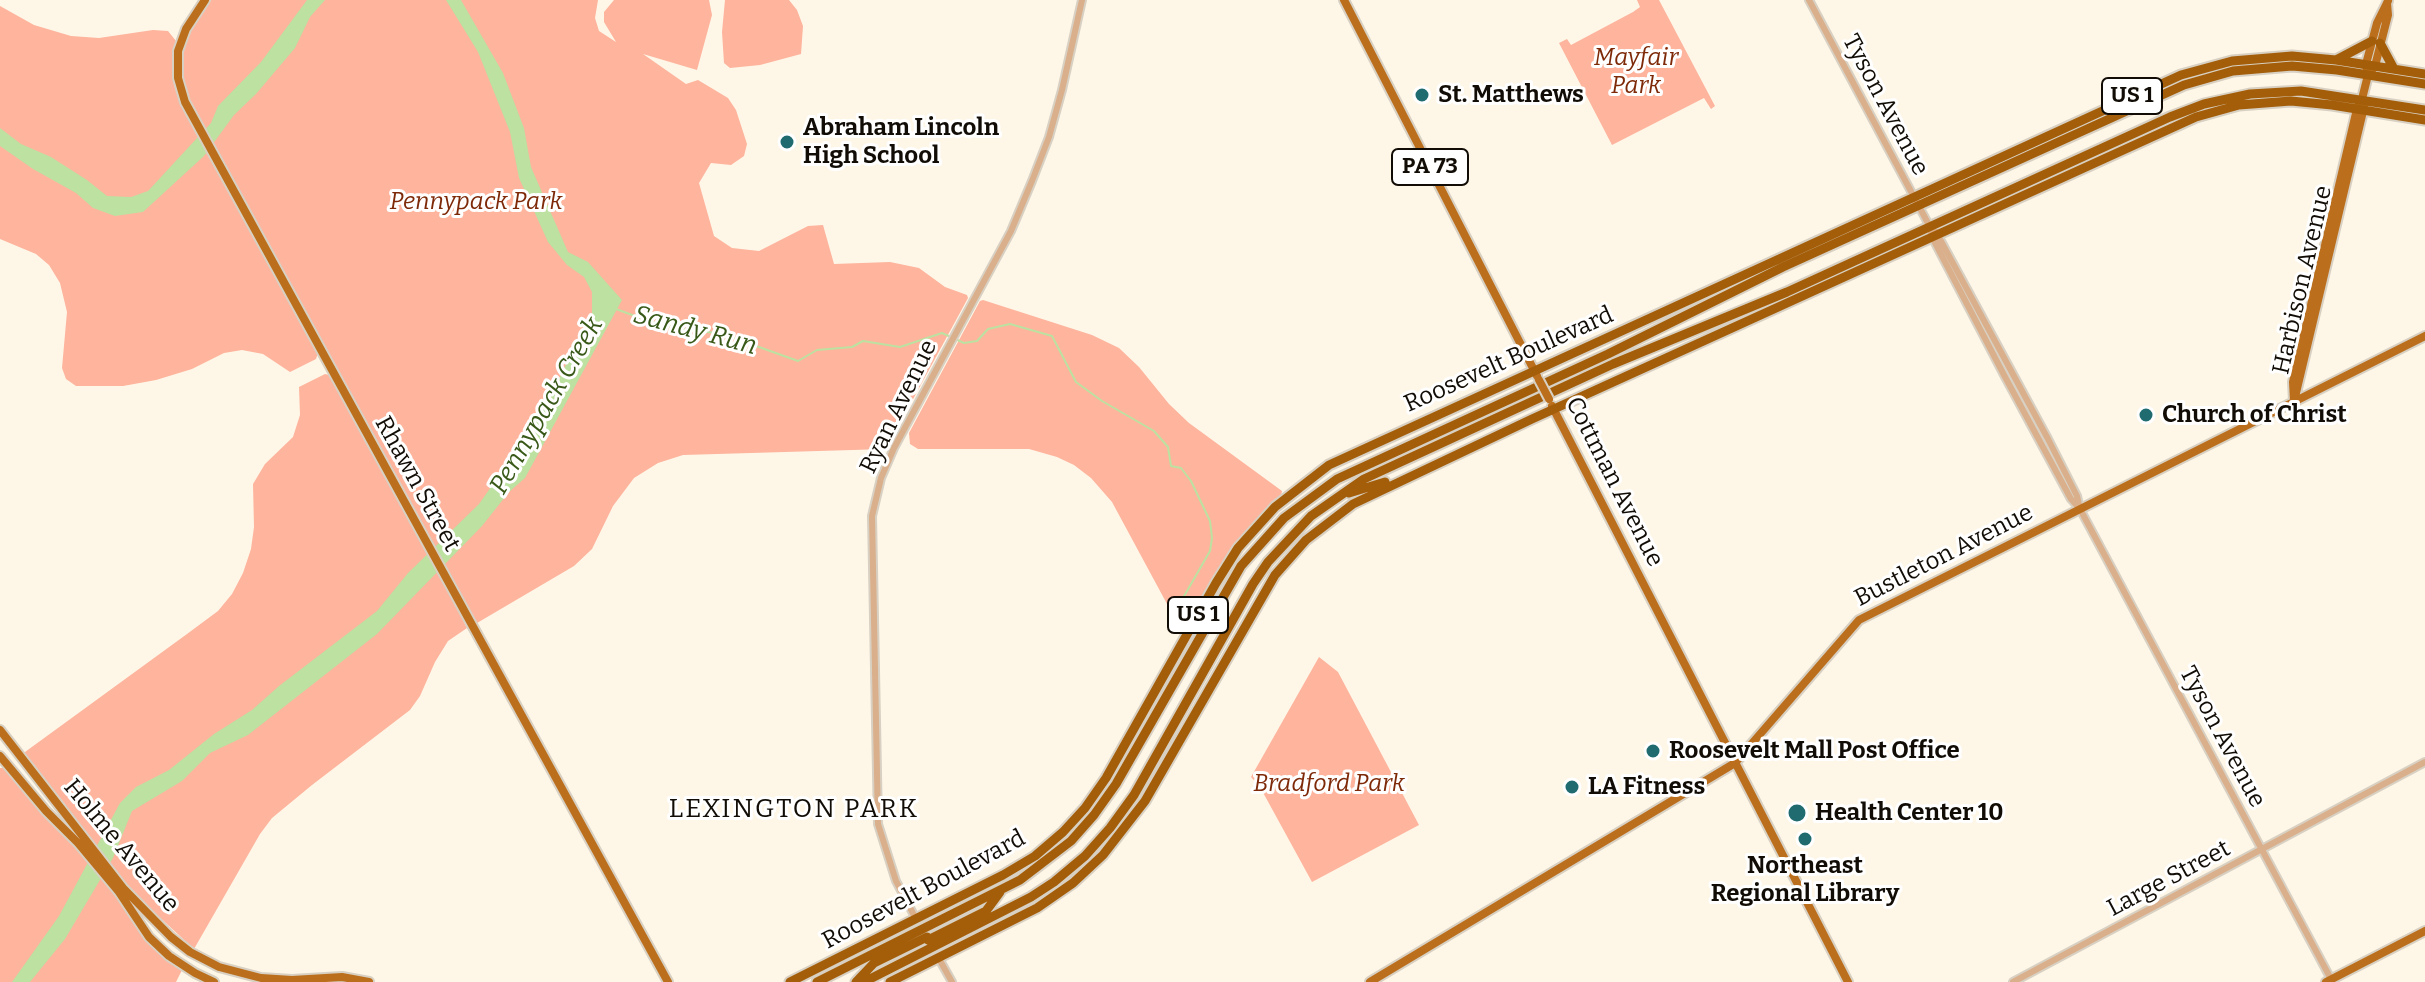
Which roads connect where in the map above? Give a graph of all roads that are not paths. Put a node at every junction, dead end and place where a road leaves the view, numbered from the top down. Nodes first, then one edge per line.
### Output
1 (205, 0) edge
2 (1082, 0) edge
3 (1344, 0) edge
4 (1809, 0) edge
5 (2388, 2) edge
6 (2376, 42) junction
7 (2336, 60) junction
8 (2370, 69) junction
9 (2394, 69) junction
10 (2425, 74) edge
11 (2425, 84) edge
12 (2361, 106) junction
13 (2425, 110) edge
14 (2425, 120) edge
15 (1916, 201) junction
16 (1933, 233) junction
17 (1877, 251) junction
18 (1821, 288) junction
19 (1717, 300) junction
20 (1659, 314) junction
21 (2425, 336) edge
22 (1536, 375) junction
23 (2294, 401) junction
24 (1554, 409) junction
25 (1407, 476) junction
26 (1331, 500) junction
27 (2080, 509) junction
28 (1220, 642) junction
29 (1203, 698) junction
30 (1147, 706) junction
31 (0, 730) edge
32 (1135, 750) junction
33 (0, 756) edge
34 (2425, 762) edge
35 (1735, 763) junction
36 (80, 840) junction
37 (2262, 850) junction
38 (121, 890) junction
39 (916, 919) junction
40 (2425, 931) edge
41 (927, 938) junction
42 (939, 958) junction
43 (2329, 981) edge
44 (214, 982) edge
45 (369, 982) edge
46 (668, 982) edge
47 (790, 982) edge
48 (817, 982) edge
49 (856, 982) edge
50 (864, 982) edge
51 (890, 982) edge
52 (952, 982) edge
53 (1370, 982) edge
54 (1848, 982) edge
55 (2013, 982) edge

1 - 46 main road, Rhawn Street
2 - 39 street, Ryan Avenue
3 - 22 main road, Cottman Avenue / PA 73
4 - 15 street, Tyson Avenue
5 - 6 main road, Harbison Avenue
6 - 7 highway
6 - 8 main road, Harbison Avenue
6 - 9 highway
7 - 8 highway, Roosevelt Boulevard / US 1
7 - 15 highway, Roosevelt Boulevard / US 1
8 - 9 highway, Roosevelt Boulevard / US 1
8 - 11 highway, Roosevelt Boulevard / US 1
8 - 12 main road, Harbison Avenue
8 - 15 highway, Roosevelt Boulevard / US 1
9 - 10 highway, Roosevelt Boulevard / US 1
12 - 13 highway, Roosevelt Boulevard / US 1
12 - 14 highway, Roosevelt Boulevard / US 1
12 - 16 highway, Roosevelt Boulevard / US 1
12 - 23 main road, Harbison Avenue
15 - 16 street, Tyson Avenue
15 - 19 highway, Roosevelt Boulevard / US 1
15 - 20 highway, Roosevelt Boulevard / US 1
16 - 17 highway, Roosevelt Boulevard / US 1
16 - 18 highway, Roosevelt Boulevard / US 1
16 - 27 street, Tyson Avenue
17 - 18 highway
17 - 26 highway, Roosevelt Boulevard / US 1
18 - 24 highway, Roosevelt Boulevard / US 1
19 - 20 highway
19 - 32 highway, Roosevelt Boulevard / US 1
20 - 22 highway, Roosevelt Boulevard / US 1
21 - 23 main road, Bustleton Avenue
22 - 24 main road, Cottman Avenue / PA 73, bridge
22 - 30 highway, Roosevelt Boulevard / US 1
23 - 27 main road, Bustleton Avenue
24 - 25 highway, Roosevelt Boulevard / US 1
24 - 35 main road, Cottman Avenue / PA 73
25 - 26 highway
25 - 29 highway, Roosevelt Boulevard / US 1
26 - 28 highway, Roosevelt Boulevard / US 1
27 - 35 main road, Bustleton Avenue
27 - 37 street, Tyson Avenue
28 - 29 highway
28 - 41 highway, Roosevelt Boulevard / US 1
29 - 42 highway, Roosevelt Boulevard / US 1
30 - 32 highway
30 - 39 highway, Roosevelt Boulevard / US 1
31 - 36 main road, Holme Avenue
32 - 41 highway, Roosevelt Boulevard / US 1
33 - 36 main road, Holme Avenue
34 - 37 street, Large Street
35 - 53 main road, Bustleton Avenue
35 - 54 main road, Cottman Avenue / PA 73
36 - 38 main road, Holme Avenue
37 - 43 street, Tyson Avenue
37 - 55 street, Large Street
38 - 44 main road, Holme Avenue
38 - 45 main road, Holme Avenue
39 - 41 street, Ryan Avenue
39 - 47 highway, Roosevelt Boulevard / US 1
40 - 43 main road
41 - 42 street, Ryan Avenue
41 - 48 highway, Roosevelt Boulevard / US 1
41 - 49 highway
41 - 50 highway, Roosevelt Boulevard / US 1
42 - 51 highway, Roosevelt Boulevard / US 1
42 - 52 street, Ryan Avenue

